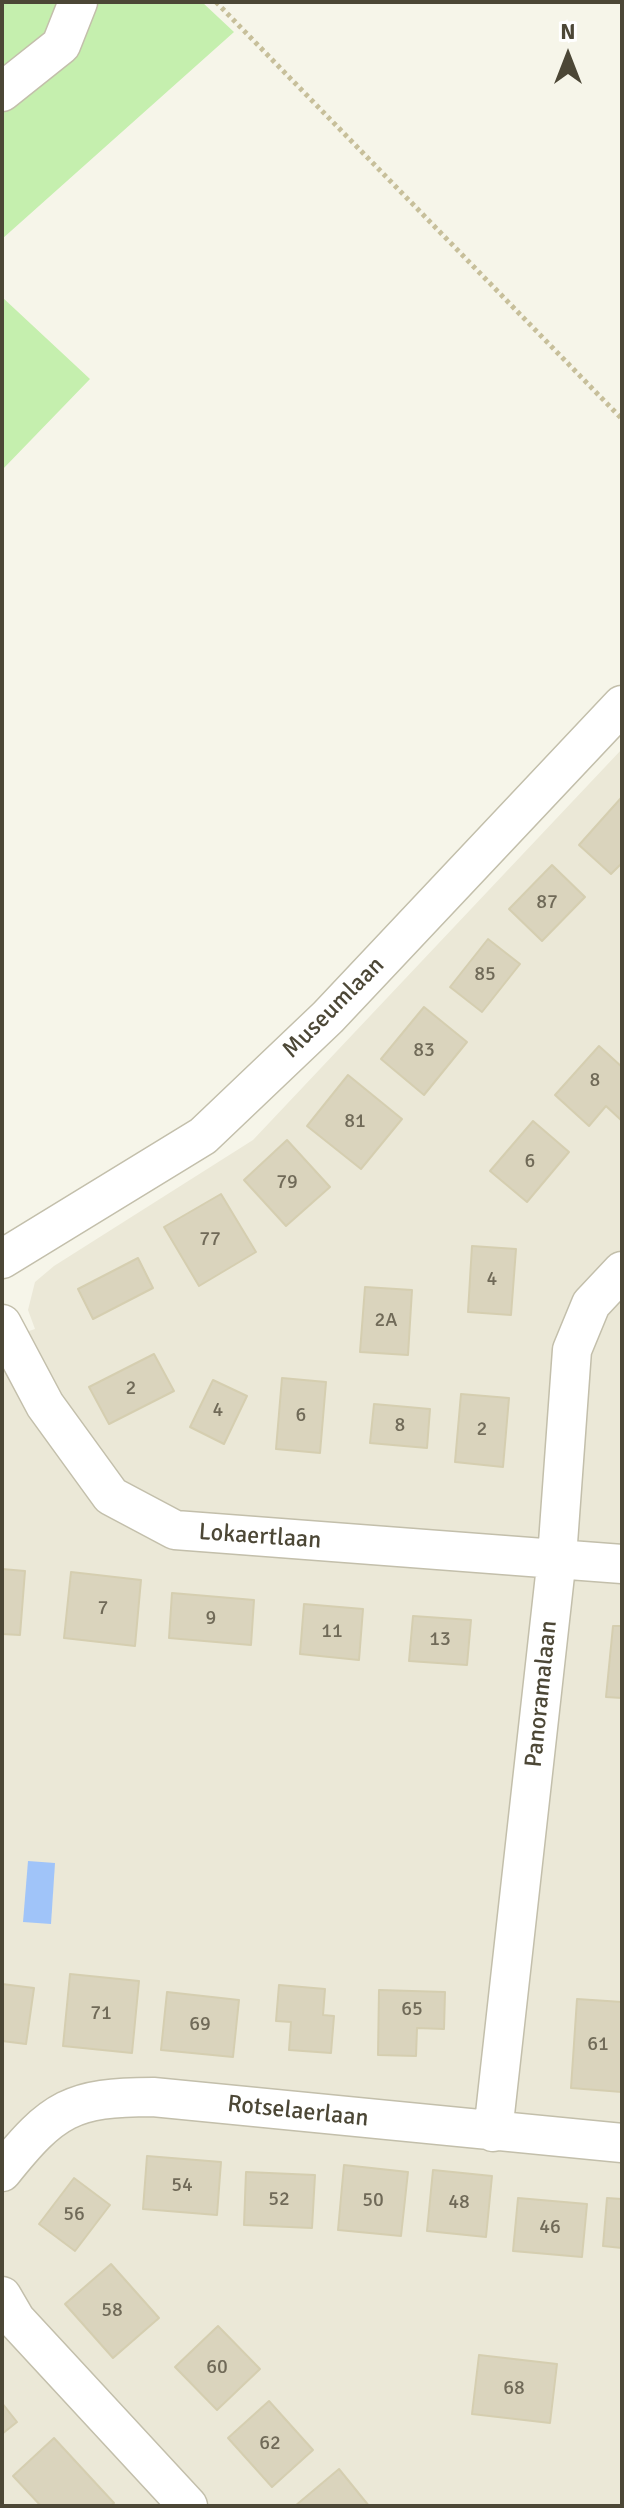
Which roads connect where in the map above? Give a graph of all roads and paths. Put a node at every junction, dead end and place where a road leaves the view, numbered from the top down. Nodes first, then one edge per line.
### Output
1 (78, 2) edge
2 (216, 2) edge
3 (2, 92) edge
4 (622, 419) edge
5 (622, 705) edge
6 (2, 1259) edge
7 (622, 1271) edge
8 (2, 1324) edge
9 (557, 1557) junction
10 (622, 1564) edge
11 (493, 2132) junction
12 (622, 2143) edge
13 (2, 2172) edge
14 (2, 2296) edge
15 (188, 2506) edge

1 - 3 street
2 - 4 path
5 - 6 street, Museumlaan
7 - 9 street, Panoramalaan
8 - 9 street, Lokaertlaan
9 - 10 street, Lokaertlaan
9 - 11 street, Panoramalaan
11 - 12 street, Rotselaerlaan
11 - 13 street, Rotselaerlaan
14 - 15 street

